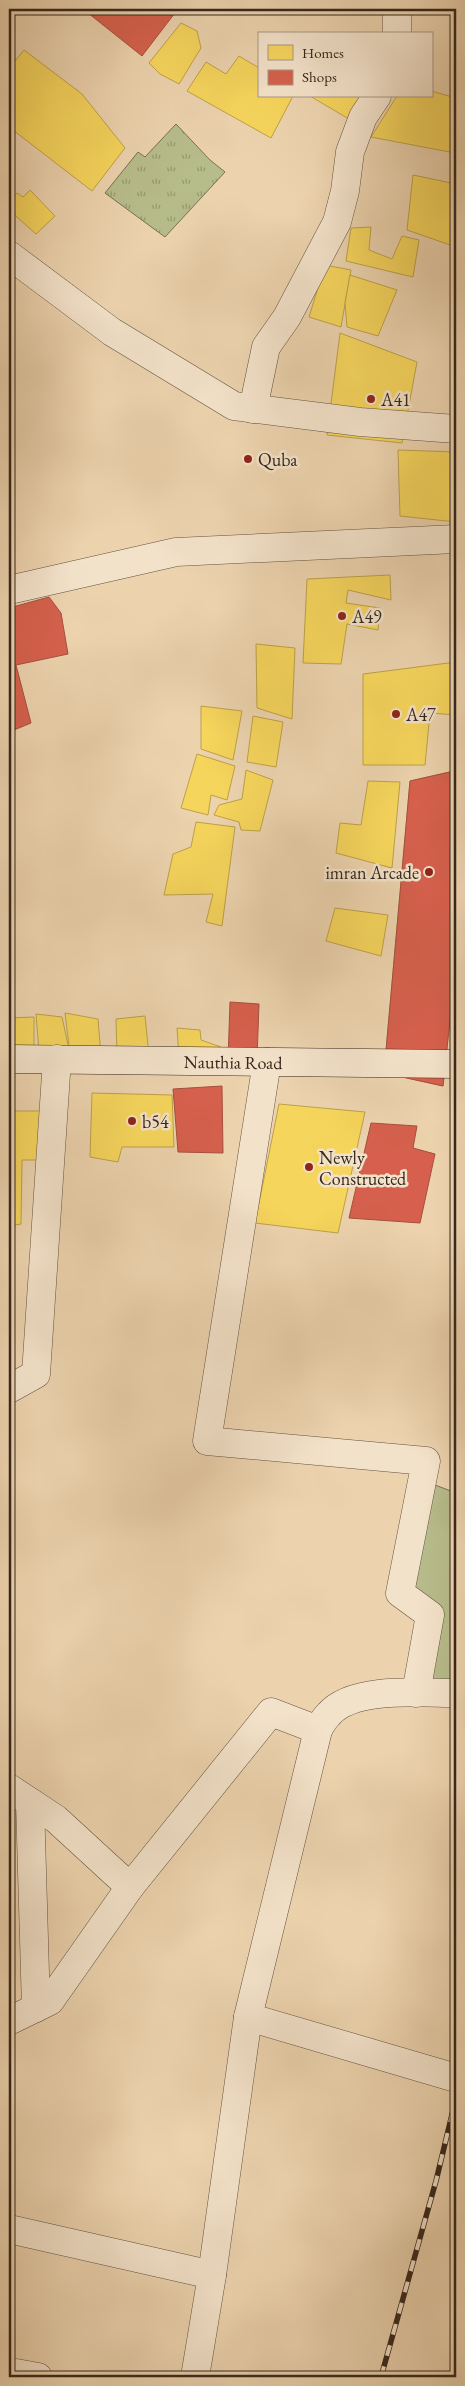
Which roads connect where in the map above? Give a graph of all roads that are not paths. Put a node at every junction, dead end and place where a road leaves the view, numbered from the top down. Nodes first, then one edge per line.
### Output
1 (397, 9) edge
2 (396, 32) edge
3 (376, 98) edge
4 (9, 255) edge
5 (253, 409) junction
6 (456, 428) edge
7 (456, 539) edge
8 (9, 590) edge
9 (9, 1059) edge
10 (57, 1059) junction
11 (267, 1062) junction
12 (456, 1064) edge
13 (9, 1389) edge
14 (416, 1693) junction
15 (456, 1693) edge
16 (318, 1730) junction
17 (20, 1795) edge
18 (130, 1887) junction
19 (36, 2008) junction
20 (248, 2017) junction
21 (9, 2021) edge
22 (456, 2078) edge
23 (9, 2229) edge
24 (212, 2275) junction
25 (15, 2377) edge
26 (38, 2377) edge
27 (194, 2377) edge

1 - 2 street
3 - 5 street
4 - 5 street
5 - 6 street
7 - 8 street
9 - 10 street, Nauthia Road
10 - 11 street, Nauthia Road
10 - 13 street
11 - 12 street, Nauthia Road
11 - 14 street
14 - 15 street
14 - 16 street
16 - 18 street
16 - 20 street
17 - 18 street
17 - 19 street
18 - 19 street
19 - 21 street
20 - 22 street
20 - 24 street
23 - 24 street
24 - 27 street
25 - 26 street

